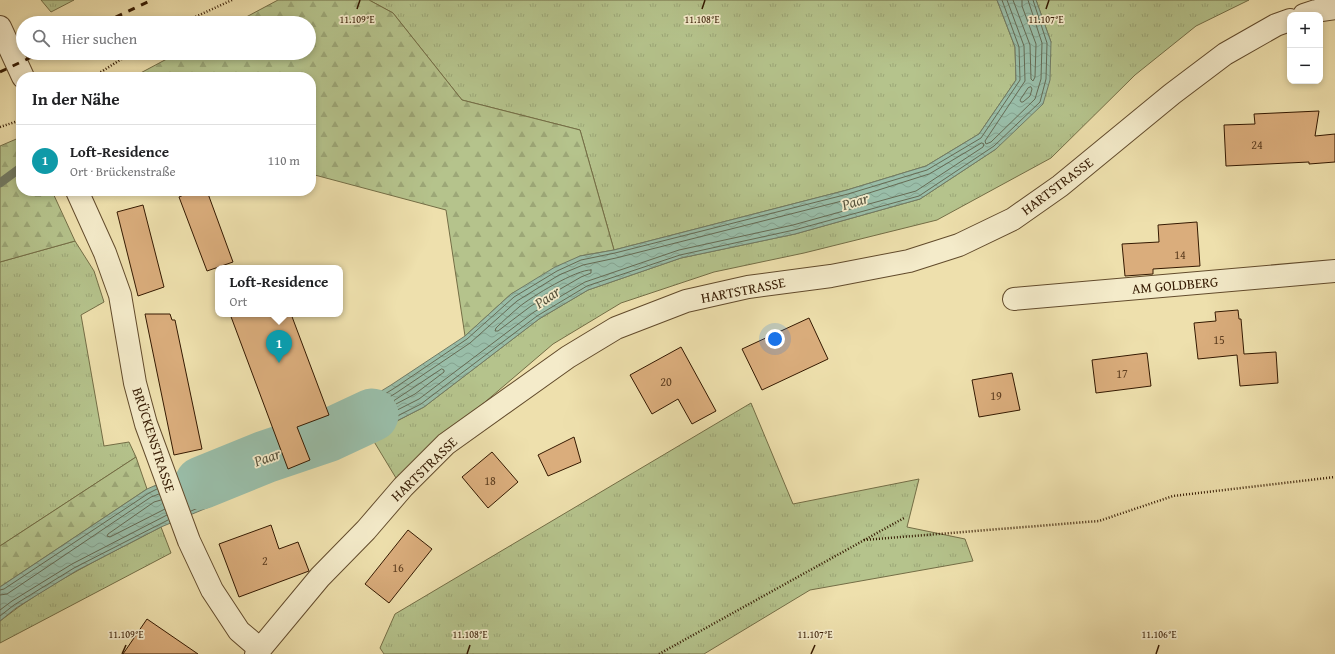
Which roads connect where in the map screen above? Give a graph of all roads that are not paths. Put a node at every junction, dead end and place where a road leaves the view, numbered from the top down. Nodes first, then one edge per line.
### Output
1 (1335, 8) edge
2 (1313, 12) edge
3 (1287, 21) edge
4 (0, 27) edge
5 (21, 72) edge
6 (79, 196) edge
7 (1335, 271) edge
8 (1014, 299) dead end
9 (258, 652) edge

1 - 2 street
3 - 9 street, HARTSTRASSE
4 - 5 street
6 - 9 street, BRÜCKENSTRASSE
7 - 8 street, AM GOLDBERG

